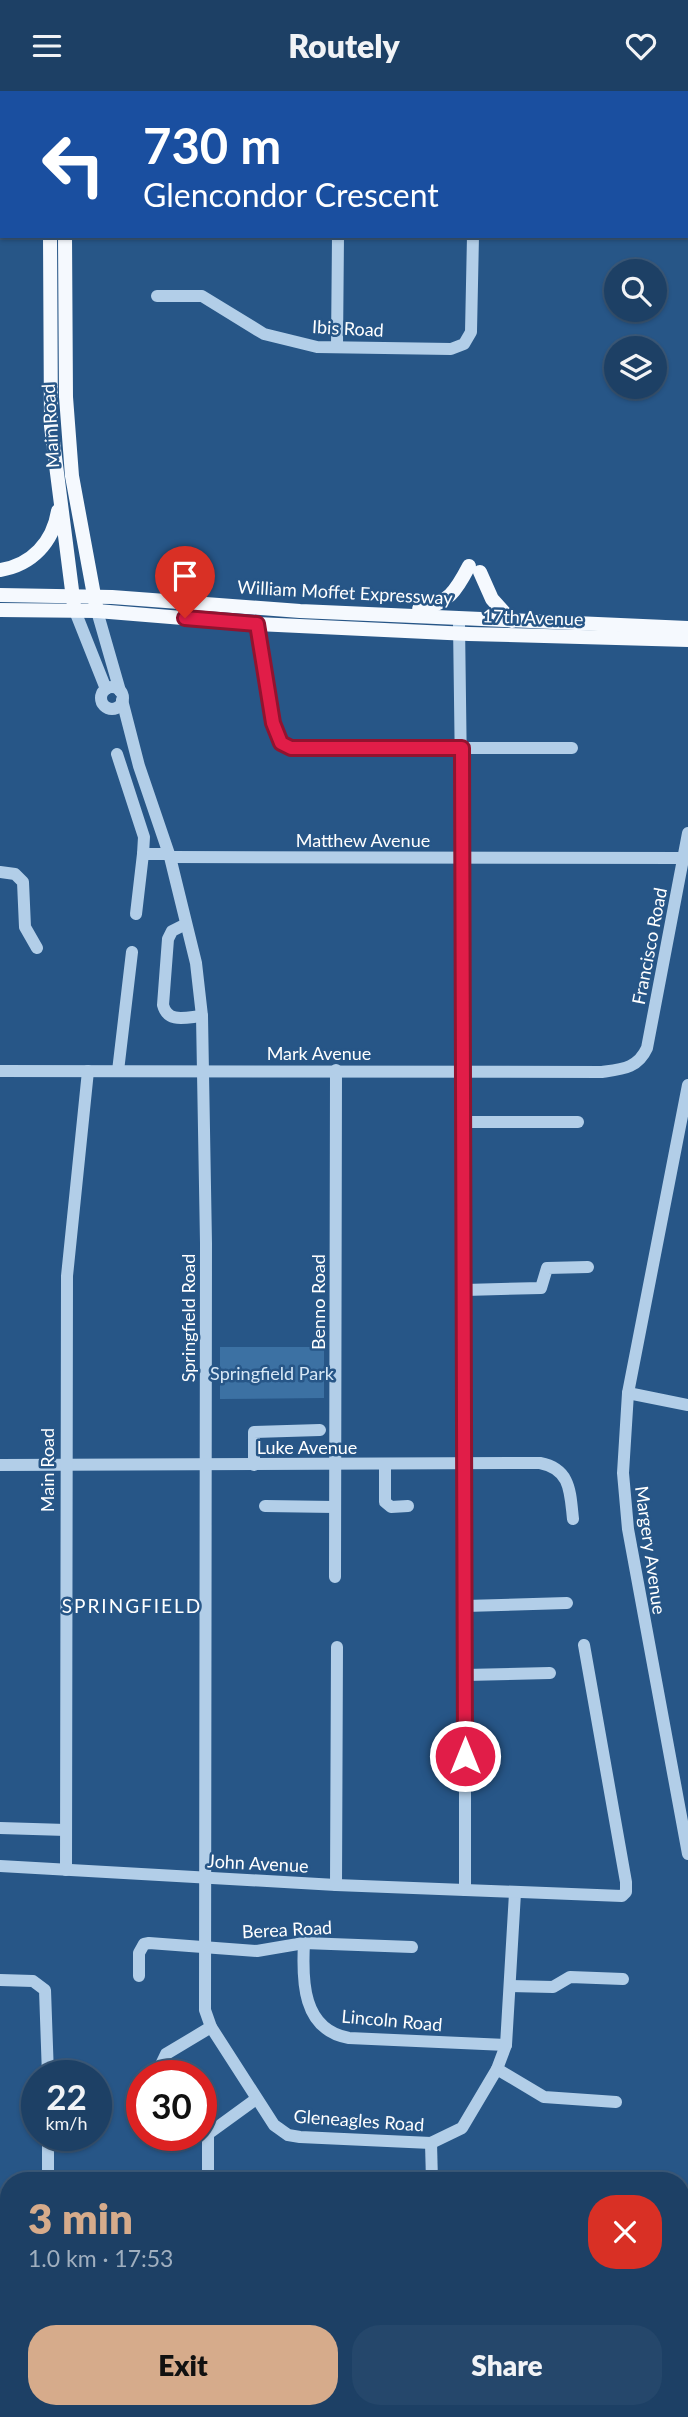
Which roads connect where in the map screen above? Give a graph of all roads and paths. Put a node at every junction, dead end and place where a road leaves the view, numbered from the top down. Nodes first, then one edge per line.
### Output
1 (50, 238) edge
2 (65, 238) edge
3 (338, 238) edge
4 (473, 238) edge
5 (157, 296) dead end
6 (337, 346) junction
7 (59, 496) junction
8 (0, 569) edge
9 (0, 595) edge
10 (74, 604) junction
11 (96, 604) junction
12 (0, 610) edge
13 (387, 612) junction
14 (467, 617) junction
15 (512, 621) junction
16 (257, 624) junction
17 (688, 628) edge
18 (463, 634) junction
19 (688, 641) edge
20 (106, 689) junction
21 (118, 700) junction
22 (462, 748) junction
23 (572, 748) dead end
24 (117, 754) dead end
25 (688, 833) edge
26 (143, 854) junction
27 (169, 855) junction
28 (462, 857) junction
29 (683, 857) junction
30 (0, 872) edge
31 (136, 914) dead end
32 (186, 924) junction
33 (37, 948) dead end
34 (132, 952) dead end
35 (202, 1016) junction
36 (638, 1064) joint
37 (336, 1070) junction
38 (0, 1071) edge
39 (118, 1071) junction
40 (205, 1071) junction
41 (88, 1072) junction
42 (465, 1072) junction
43 (688, 1085) edge
44 (465, 1122) junction
45 (578, 1122) dead end
46 (588, 1266) dead end
47 (465, 1290) junction
48 (628, 1393) junction
49 (688, 1405) edge
50 (320, 1430) dead end
51 (465, 1464) junction
52 (0, 1465) edge
53 (66, 1465) junction
54 (206, 1465) junction
55 (254, 1465) junction
56 (335, 1465) junction
57 (385, 1465) junction
58 (265, 1506) dead end
59 (408, 1506) dead end
60 (335, 1507) junction
61 (573, 1519) dead end
62 (335, 1577) dead end
63 (567, 1603) dead end
64 (465, 1606) junction
65 (584, 1645) dead end
66 (337, 1647) dead end
67 (550, 1673) dead end
68 (465, 1675) junction
69 (0, 1828) edge
70 (66, 1831) junction
71 (688, 1854) edge
72 (0, 1866) edge
73 (66, 1870) junction
74 (208, 1878) junction
75 (336, 1885) junction
76 (465, 1891) junction
77 (515, 1893) junction
78 (304, 1943) junction
79 (206, 1947) junction
80 (412, 1947) dead end
81 (139, 1976) dead end
82 (622, 1979) dead end
83 (0, 1980) edge
84 (510, 1986) junction
85 (211, 2027) junction
86 (506, 2045) junction
87 (47, 2060) edge
88 (163, 2060) edge
89 (497, 2069) junction
90 (256, 2099) junction
91 (616, 2102) dead end
92 (431, 2143) junction
93 (48, 2151) edge
94 (48, 2172) edge
95 (208, 2172) edge
96 (432, 2172) edge

1 - 7 main road, Main Road
2 - 11 main road, Main Road
3 - 6 street
4 - 6 street, Ibis Road
5 - 6 street, Ibis Road
7 - 8 main road
7 - 10 main road, Main Road
9 - 10 main road, William Moffet Expressway
10 - 11 main road, William Moffet Expressway
10 - 12 main road
10 - 20 street
11 - 13 main road, William Moffet Expressway
11 - 16 main road, 17th Avenue
11 - 21 street, Springfield Road
13 - 14 main road, William Moffet Expressway
13 - 15 main road
14 - 15 main road, William Moffet Expressway
14 - 18 street
15 - 17 main road, William Moffet Expressway
16 - 18 main road, 17th Avenue
16 - 22 street
18 - 19 main road, 17th Avenue
18 - 22 street
20 - 21 street
20 - 21 street
21 - 27 street, Springfield Road
22 - 23 street
22 - 28 street
24 - 26 street
25 - 29 street, Francisco Road
26 - 27 street, Matthew Avenue
26 - 31 street
27 - 28 street, Matthew Avenue
27 - 32 street, Springfield Road
28 - 29 street, Matthew Avenue
28 - 42 street
29 - 36 street, Francisco Road
30 - 33 street
32 - 35 street, Springfield Road
32 - 35 street
34 - 39 street
35 - 40 street, Springfield Road
36 - 42 street, Mark Avenue
37 - 40 street, Mark Avenue
37 - 42 street, Mark Avenue
37 - 56 street, Benno Road
38 - 41 street, Mark Avenue
39 - 40 street, Mark Avenue
39 - 41 street, Mark Avenue
40 - 54 street, Springfield Road
41 - 53 street, Main Road
42 - 44 street
43 - 48 street, Margery Avenue
44 - 45 street
44 - 47 street
46 - 47 street
47 - 51 street
48 - 49 street
48 - 71 street, Margery Avenue
50 - 55 street
51 - 57 street, Luke Avenue
51 - 61 street, Luke Avenue
51 - 64 street
52 - 53 street, Luke Avenue
53 - 54 street, Luke Avenue
53 - 70 street, Main Road
54 - 55 street, Luke Avenue
54 - 74 street, Springfield Road
55 - 56 street, Luke Avenue
56 - 57 street, Luke Avenue
56 - 60 street, Benno Road
57 - 59 street
58 - 60 street
60 - 62 street, Benno Road
63 - 64 street
64 - 68 street
65 - 77 street, John Avenue
66 - 75 street
67 - 68 street
68 - 76 street
69 - 70 street
70 - 73 street, Main Road
72 - 73 street, John Avenue
73 - 74 street, John Avenue
74 - 75 street, John Avenue
74 - 79 street, Gleneagles Road
75 - 76 street, John Avenue
76 - 77 street, John Avenue
77 - 84 street, Gleneagles Road
78 - 79 street, Berea Road
78 - 80 street, Berea Road
78 - 86 street, Lincoln Road
79 - 81 street, Berea Road
79 - 85 street, Gleneagles Road
82 - 84 street
83 - 87 street
84 - 86 street, Gleneagles Road
85 - 88 street
85 - 90 street, Gleneagles Road
86 - 89 street, Gleneagles Road
89 - 91 street
89 - 92 street, Gleneagles Road
90 - 92 street, Gleneagles Road
90 - 95 street
92 - 96 street
93 - 94 street

